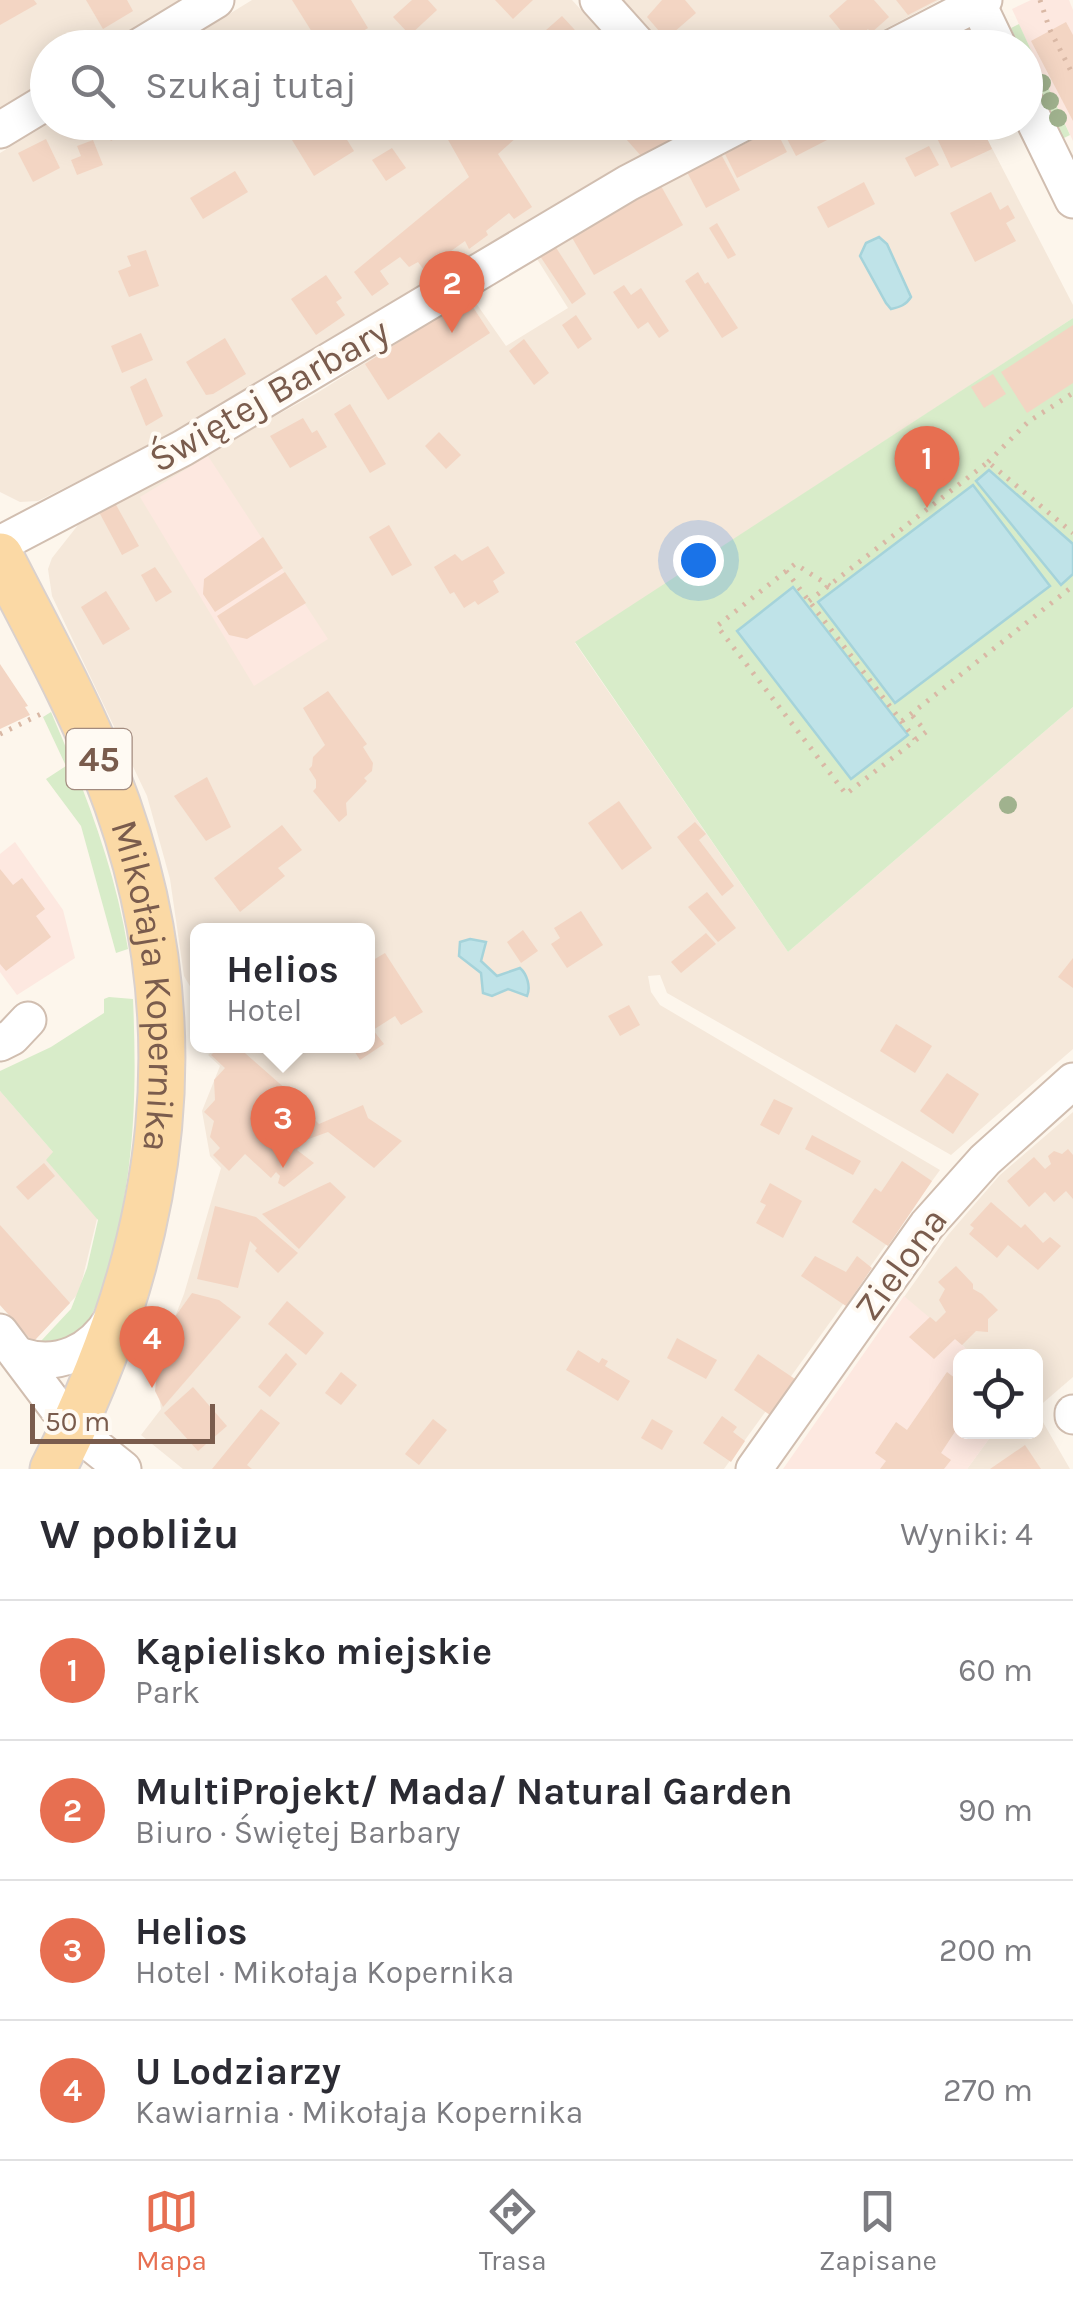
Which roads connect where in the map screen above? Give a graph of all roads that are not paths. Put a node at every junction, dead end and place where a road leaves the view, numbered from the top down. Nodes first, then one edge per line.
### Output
1 (216, 0) edge
2 (598, 0) edge
3 (979, 1) edge
4 (167, 30) edge
5 (624, 30) edge
6 (925, 30) edge
7 (991, 30) edge
8 (30, 112) edge
9 (0, 130) edge
10 (1043, 139) edge
11 (702, 140) edge
12 (1073, 200) edge
13 (0, 544) edge
14 (0, 556) edge
15 (28, 1020) dead end
16 (0, 1044) edge
17 (1073, 1081) edge
18 (126, 1297) junction
19 (10, 1344) edge
20 (73, 1429) junction
21 (52, 1469) edge
22 (123, 1469) edge
23 (754, 1469) edge

1 - 4 street
2 - 5 street
3 - 6 street
3 - 7 street
8 - 9 street
10 - 12 street
11 - 13 street, Świętej Barbary
14 - 18 main road, Mikołaja Kopernika / 45
15 - 16 street
17 - 23 street, Zielona
18 - 19 street
18 - 20 main road, Mikołaja Kopernika / 45
19 - 20 street
20 - 21 main road, 45
20 - 22 street

